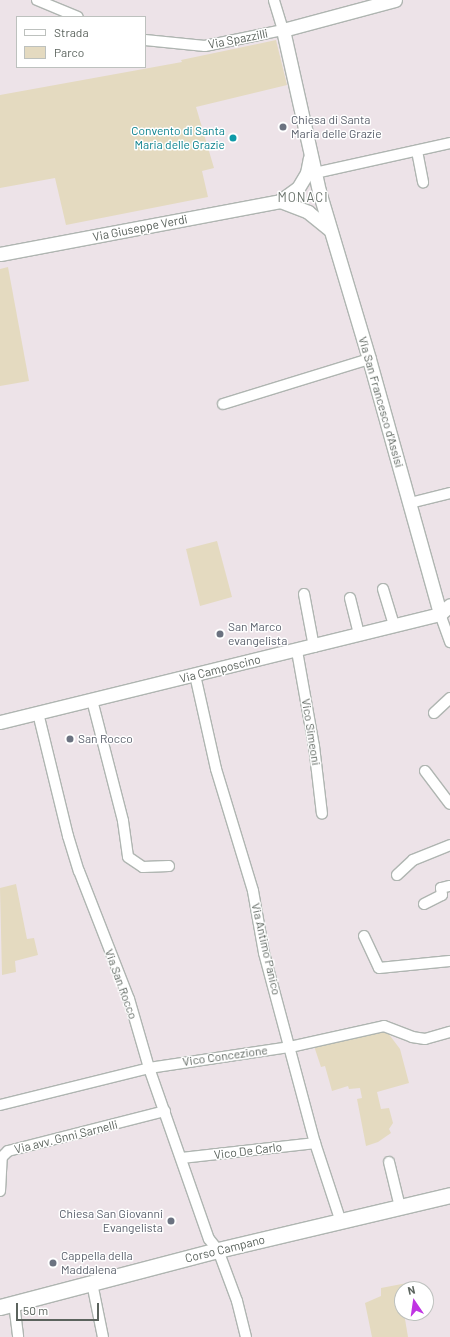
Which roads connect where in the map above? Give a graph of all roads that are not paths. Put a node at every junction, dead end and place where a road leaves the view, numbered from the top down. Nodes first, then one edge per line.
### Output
1 (37, 0) edge
2 (274, 0) edge
3 (395, 0) edge
4 (76, 16) edge
5 (282, 30) junction
6 (146, 40) edge
7 (450, 143) edge
8 (417, 151) junction
9 (311, 156) junction
10 (315, 173) junction
11 (423, 182) dead end
12 (319, 191) junction
13 (289, 200) junction
14 (330, 231) junction
15 (0, 254) edge
16 (369, 359) junction
17 (223, 404) dead end
18 (450, 493) edge
19 (410, 503) junction
20 (383, 589) dead end
21 (304, 594) dead end
22 (350, 598) dead end
23 (450, 605) edge
24 (440, 614) junction
25 (394, 626) junction
26 (360, 635) junction
27 (450, 642) edge
28 (314, 647) junction
29 (297, 651) junction
30 (195, 675) junction
31 (450, 698) edge
32 (92, 700) junction
33 (38, 713) junction
34 (434, 713) dead end
35 (0, 722) edge
36 (425, 771) dead end
37 (450, 804) edge
38 (322, 814) dead end
39 (450, 845) edge
40 (169, 866) dead end
41 (397, 875) dead end
42 (450, 886) edge
43 (424, 904) dead end
44 (364, 936) dead end
45 (450, 962) edge
46 (450, 1032) edge
47 (290, 1047) junction
48 (149, 1068) junction
49 (0, 1105) edge
50 (165, 1112) junction
51 (315, 1143) junction
52 (182, 1158) junction
53 (389, 1162) dead end
54 (0, 1191) edge
55 (450, 1195) edge
56 (400, 1207) junction
57 (341, 1222) junction
58 (218, 1250) junction
59 (92, 1283) junction
60 (7, 1305) edge
61 (18, 1337) edge
62 (103, 1337) edge
63 (246, 1337) edge

1 - 4 street
2 - 5 street
3 - 5 street
5 - 6 street, Via Spazzilli
5 - 9 street, Via San Francesco d'Assisi
7 - 8 street
8 - 10 street
8 - 11 street
9 - 10 street, Via San Francesco d'Assisi
9 - 13 street
10 - 12 street, Via San Francesco d'Assisi
12 - 13 street, Via Giuseppe Verdi
12 - 14 street, Via San Francesco d'Assisi
13 - 14 street
13 - 15 street, Via Giuseppe Verdi
14 - 16 street, Via San Francesco d'Assisi
16 - 17 street
16 - 19 street, Via San Francesco d'Assisi
18 - 19 street
19 - 24 street, Via San Francesco d'Assisi
20 - 25 street
21 - 28 street
22 - 26 street
23 - 24 street
24 - 25 street, Via Camposcino
24 - 27 street
25 - 26 street, Via Camposcino
26 - 28 street, Via Camposcino
28 - 29 street, Via Camposcino
29 - 30 street, Via Camposcino
29 - 38 street, Vico Simeoni
30 - 32 street, Via Camposcino
30 - 47 street, Via Antimo Panico
31 - 34 street
32 - 33 street, Via Camposcino
32 - 40 street
33 - 35 street, Via Camposcino
33 - 48 street, Via San Rocco
36 - 37 street
39 - 41 street
42 - 43 street
44 - 45 street
46 - 47 street, Vico Concezione
47 - 48 street, Vico Concezione
47 - 51 street, Via Antimo Panico
48 - 49 street, Vico Concezione
48 - 50 street, Via San Rocco
50 - 52 street, Via San Rocco
50 - 54 street, Via avv. Gnni Sarnelli
51 - 52 street, Vico De Carlo
51 - 57 street, Via Antimo Panico
52 - 58 street, Via San Rocco
53 - 56 street
55 - 56 main road, Corso Campano
56 - 57 main road, Corso Campano
57 - 58 main road, Corso Campano
58 - 59 main road, Corso Campano
58 - 63 street, Via San Rocco
59 - 60 main road, Corso Campano
59 - 62 street
60 - 61 street

